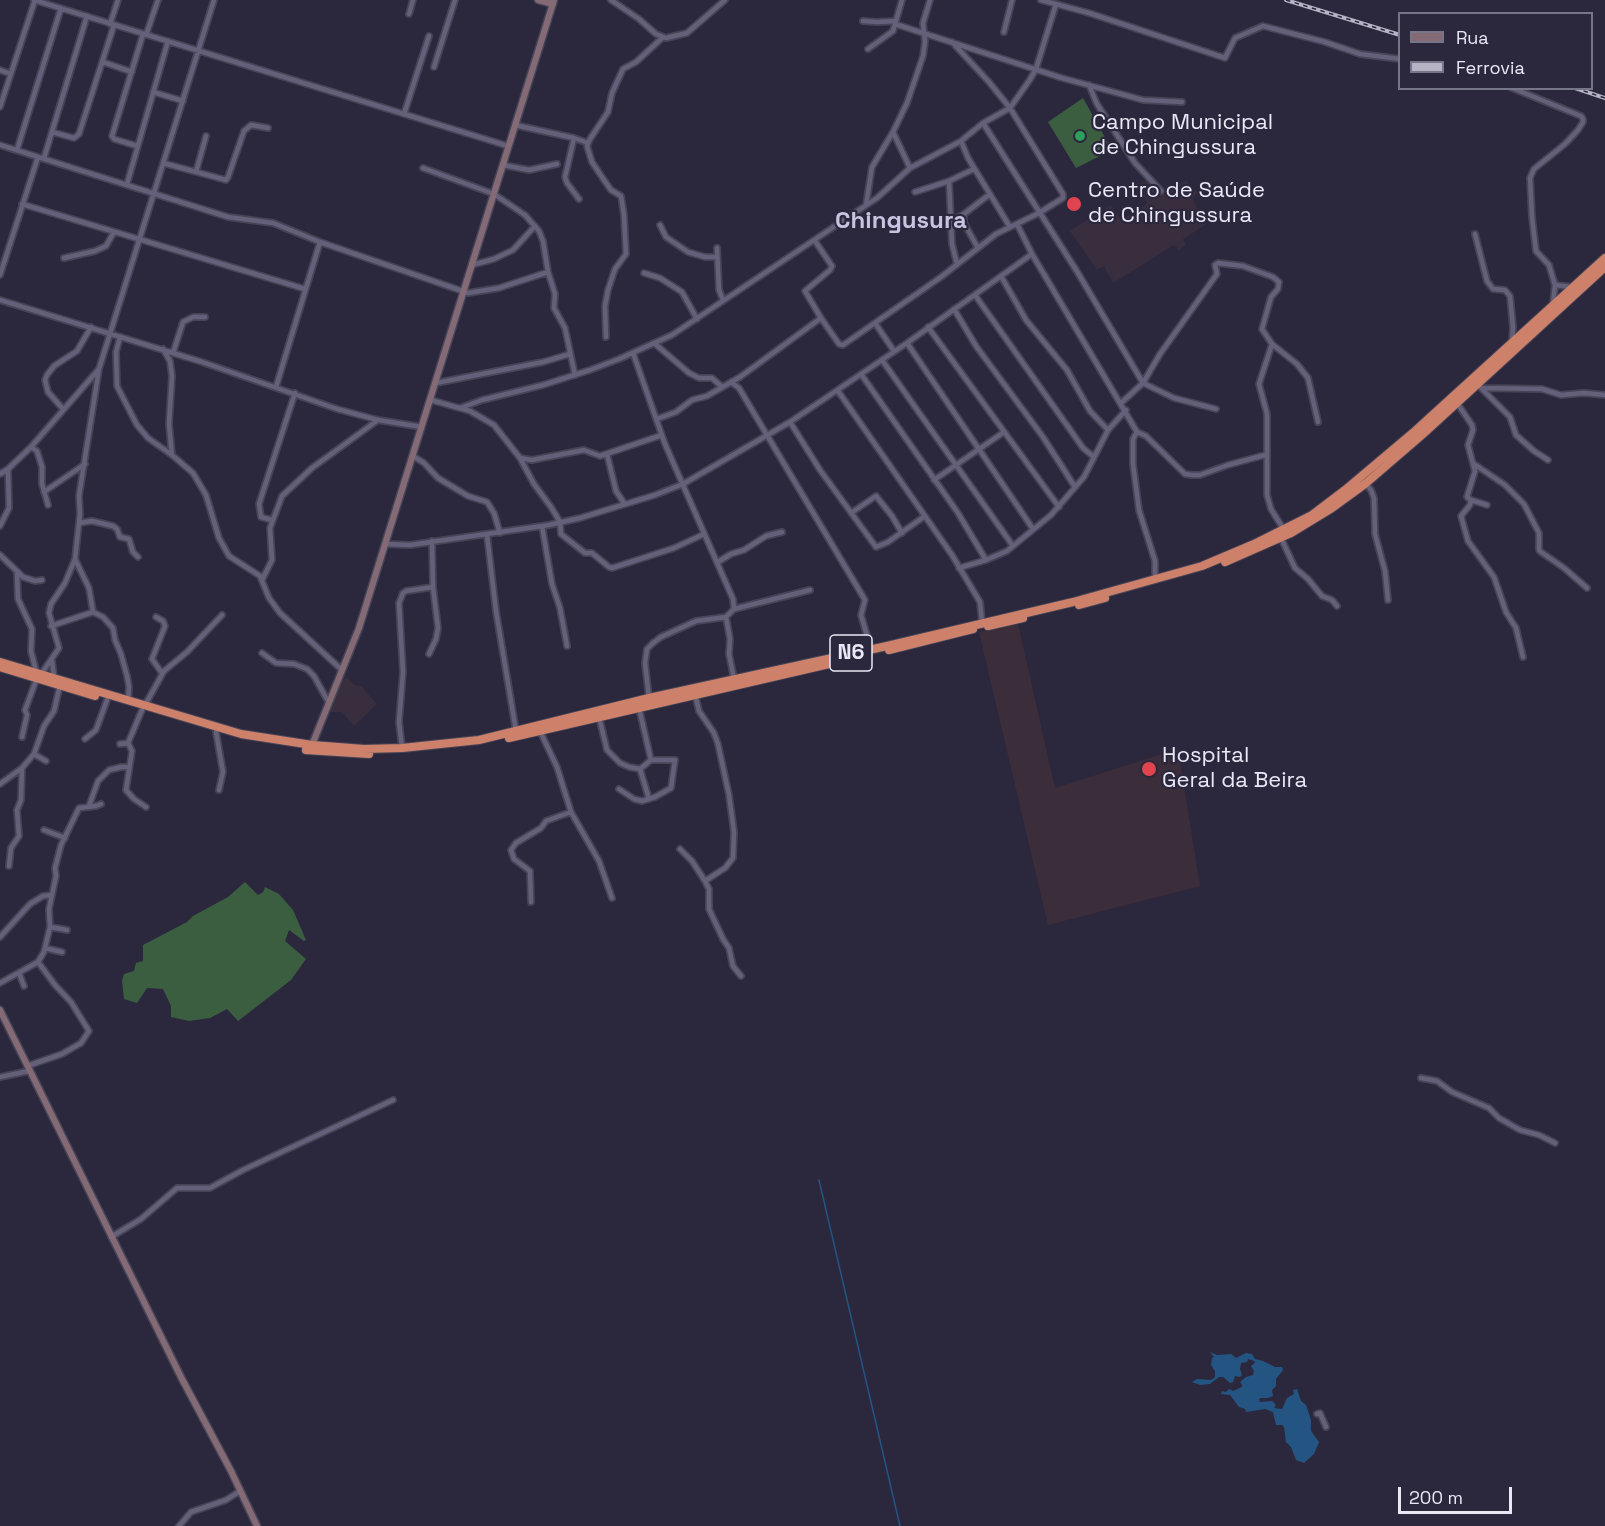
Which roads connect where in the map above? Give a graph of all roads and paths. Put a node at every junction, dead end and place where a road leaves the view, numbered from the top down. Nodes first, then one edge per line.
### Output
1 (35, 0) edge
2 (118, 0) edge
3 (158, 0) edge
4 (214, 0) edge
5 (413, 0) edge
6 (455, 0) edge
7 (537, 0) edge
8 (611, 0) edge
9 (725, 0) edge
10 (902, 0) edge
11 (930, 0) edge
12 (1012, 0) edge
13 (1041, 0) edge
14 (553, 2) edge
15 (1056, 4) junction
16 (61, 8) junction
17 (409, 14) dead end
18 (87, 16) junction
19 (863, 21) dead end
20 (896, 22) junction
21 (112, 24) junction
22 (1004, 32) dead end
23 (923, 33) junction
24 (145, 34) junction
25 (429, 36) dead end
26 (662, 38) junction
27 (168, 41) junction
28 (952, 42) junction
29 (868, 49) dead end
30 (198, 51) junction
31 (1398, 59) edge
32 (103, 62) junction
33 (434, 67) dead end
34 (1036, 69) junction
35 (0, 70) edge
36 (132, 72) junction
37 (11, 74) junction
38 (1089, 85) junction
39 (1517, 90) edge
40 (153, 92) junction
41 (183, 101) junction
42 (1182, 102) dead end
43 (0, 107) edge
44 (1010, 108) junction
45 (404, 114) junction
46 (983, 123) junction
47 (515, 126) junction
48 (268, 128) dead end
49 (52, 132) junction
50 (894, 132) junction
51 (206, 136) dead end
52 (574, 138) junction
53 (961, 141) junction
54 (588, 143) junction
55 (0, 145) edge
56 (137, 146) junction
57 (508, 146) junction
58 (17, 150) junction
59 (38, 157) junction
60 (44, 158) junction
61 (164, 163) junction
62 (557, 164) dead end
63 (503, 165) junction
64 (423, 168) dead end
65 (910, 168) junction
66 (974, 169) junction
67 (196, 172) junction
68 (949, 181) junction
69 (127, 184) junction
70 (1161, 191) dead end
71 (154, 192) junction
72 (915, 192) dead end
73 (494, 194) junction
74 (990, 194) junction
75 (579, 199) dead end
76 (22, 204) junction
77 (866, 205) junction
78 (1040, 213) junction
79 (964, 214) junction
80 (951, 221) junction
81 (1017, 224) junction
82 (660, 225) dead end
83 (535, 226) junction
84 (1010, 227) junction
85 (114, 232) junction
86 (1475, 234) dead end
87 (140, 240) junction
88 (815, 241) junction
89 (320, 242) junction
90 (978, 248) junction
91 (717, 249) dead end
92 (1032, 254) junction
93 (717, 257) junction
94 (64, 258) dead end
95 (1605, 258) edge
96 (957, 264) junction
97 (472, 265) junction
98 (1605, 267) edge
99 (548, 272) junction
100 (644, 273) dead end
101 (0, 275) edge
102 (1001, 276) junction
103 (1555, 285) junction
104 (1573, 287) junction
105 (305, 289) junction
106 (464, 292) junction
107 (975, 295) junction
108 (0, 300) edge
109 (723, 300) junction
110 (1552, 306) junction
111 (954, 309) junction
112 (205, 317) dead end
113 (821, 318) junction
114 (697, 319) junction
115 (875, 323) junction
116 (91, 327) junction
117 (928, 327) junction
118 (111, 334) junction
119 (120, 337) junction
120 (606, 337) dead end
121 (1512, 342) junction
122 (654, 343) junction
123 (907, 343) junction
124 (1272, 344) junction
125 (163, 350) junction
126 (894, 351) junction
127 (173, 353) junction
128 (633, 353) junction
129 (570, 354) junction
130 (882, 360) junction
131 (99, 369) junction
132 (861, 374) junction
133 (574, 375) junction
134 (740, 377) junction
135 (731, 382) junction
136 (436, 383) junction
137 (1143, 383) junction
138 (1476, 384) junction
139 (276, 387) junction
140 (722, 387) junction
141 (739, 388) junction
142 (838, 391) junction
143 (295, 393) junction
144 (1605, 395) edge
145 (430, 400) junction
146 (1121, 403) junction
147 (1457, 403) junction
148 (460, 408) junction
149 (63, 409) junction
150 (1215, 409) dead end
151 (1126, 410) junction
152 (657, 419) junction
153 (378, 420) junction
154 (1318, 422) dead end
155 (790, 423) junction
156 (422, 426) junction
157 (1108, 429) junction
158 (1004, 432) junction
159 (1137, 432) junction
160 (662, 435) junction
161 (767, 436) junction
162 (31, 447) junction
163 (979, 450) junction
164 (607, 454) junction
165 (172, 455) junction
166 (1266, 455) junction
167 (413, 456) junction
168 (1094, 457) junction
169 (520, 458) junction
170 (1548, 460) dead end
171 (85, 464) junction
172 (1474, 464) junction
173 (957, 465) junction
174 (8, 469) junction
175 (0, 474) edge
176 (934, 480) junction
177 (1363, 481) junction
178 (683, 484) junction
179 (1075, 487) junction
180 (44, 492) junction
181 (1471, 500) junction
182 (624, 503) junction
183 (48, 505) dead end
184 (1487, 505) dead end
185 (1059, 507) junction
186 (850, 513) junction
187 (926, 516) junction
188 (272, 520) junction
189 (560, 522) junction
190 (79, 523) junction
191 (0, 526) edge
192 (542, 526) junction
193 (1033, 529) junction
194 (782, 532) dead end
195 (500, 533) junction
196 (902, 533) junction
197 (704, 534) junction
198 (1283, 534) junction
199 (487, 535) junction
200 (432, 541) junction
201 (385, 544) junction
202 (1014, 546) junction
203 (0, 555) edge
204 (138, 557) dead end
205 (75, 559) junction
206 (986, 560) junction
207 (718, 562) junction
208 (959, 568) junction
209 (17, 573) junction
210 (42, 580) dead end
211 (262, 580) junction
212 (1155, 580) junction
213 (433, 587) junction
214 (1587, 588) dead end
215 (810, 590) dead end
216 (1388, 600) dead end
217 (1338, 606) dead end
218 (734, 609) junction
219 (93, 612) junction
220 (222, 615) dead end
221 (726, 617) junction
222 (156, 618) dead end
223 (982, 622) junction
224 (51, 626) junction
225 (567, 646) dead end
226 (871, 649) junction
227 (262, 653) dead end
228 (429, 654) dead end
229 (1523, 657) dead end
230 (52, 661) junction
231 (0, 662) edge
232 (0, 667) edge
233 (343, 671) junction
234 (162, 673) junction
235 (38, 674) junction
236 (54, 677) junction
237 (734, 679) junction
238 (60, 685) junction
239 (695, 694) junction
240 (649, 698) junction
241 (107, 700) junction
242 (128, 701) junction
243 (329, 703) junction
244 (143, 708) junction
245 (639, 708) junction
246 (599, 717) junction
247 (538, 729) junction
248 (516, 731) junction
249 (216, 732) junction
250 (22, 737) dead end
251 (85, 739) dead end
252 (128, 743) junction
253 (120, 744) dead end
254 (312, 746) junction
255 (402, 748) junction
256 (34, 754) junction
257 (651, 760) junction
258 (46, 761) dead end
259 (128, 767) junction
260 (22, 768) junction
261 (640, 769) junction
262 (0, 784) edge
263 (619, 789) dead end
264 (219, 790) dead end
265 (649, 799) junction
266 (101, 804) dead end
267 (89, 806) junction
268 (146, 807) dead end
269 (571, 812) junction
270 (44, 830) dead end
271 (65, 838) junction
272 (680, 849) dead end
273 (9, 866) dead end
274 (705, 881) junction
275 (52, 895) junction
276 (612, 898) dead end
277 (531, 902) dead end
278 (50, 927) junction
279 (67, 930) dead end
280 (0, 937) edge
281 (45, 948) junction
282 (62, 952) dead end
283 (38, 962) junction
284 (19, 973) junction
285 (741, 976) dead end
286 (0, 983) edge
287 (24, 986) dead end
288 (0, 1010) edge
289 (28, 1069) junction
290 (0, 1077) edge
291 (1421, 1078) dead end
292 (393, 1100) dead end
293 (1555, 1143) dead end
294 (111, 1236) junction
295 (1317, 1414) dead end
296 (1326, 1427) dead end
297 (240, 1491) junction
298 (179, 1526) edge
299 (257, 1526) edge

1 - 16 street
1 - 37 street
2 - 21 street
3 - 24 street
4 - 30 street
5 - 17 street
6 - 33 street
7 - 14 street
8 - 26 street
9 - 26 street
10 - 20 street
11 - 23 street
12 - 22 street
13 - 15 street
14 - 47 street
15 - 31 street
15 - 34 street
16 - 18 street
16 - 58 street
18 - 21 street
18 - 49 street
19 - 20 street
20 - 23 street
20 - 29 street
21 - 24 street
21 - 32 street
23 - 28 street
23 - 50 street
24 - 27 street
24 - 36 street
25 - 45 street
26 - 54 street
27 - 30 street
27 - 40 street
28 - 34 street
28 - 44 street
30 - 41 street
30 - 45 street
32 - 36 street
32 - 49 street
34 - 38 street
34 - 44 street
35 - 37 street
36 - 56 street
37 - 43 street
38 - 42 street
38 - 70 street
39 - 103 street
40 - 41 street
40 - 56 street
41 - 61 street
44 - 46 street
44 - 78 street
45 - 57 street
46 - 53 street
46 - 78 street
47 - 52 street
47 - 57 street
48 - 67 street
49 - 60 street
50 - 65 street
50 - 77 street
51 - 67 street
52 - 54 street
52 - 75 street
53 - 65 street
53 - 66 street
54 - 120 street
55 - 58 street
56 - 69 street
57 - 63 street
58 - 59 street
59 - 60 street
59 - 76 street
60 - 69 street
61 - 67 street
61 - 71 street
62 - 63 street
63 - 73 street
64 - 73 street
65 - 77 street
66 - 68 street
66 - 74 street
68 - 72 street
68 - 80 street
69 - 71 street
71 - 87 street
71 - 89 street
73 - 83 street
73 - 97 street
74 - 79 street
74 - 84 street
76 - 85 street
76 - 101 street
77 - 88 street
78 - 81 street
78 - 137 street
79 - 80 street
79 - 90 street
80 - 96 street
81 - 84 street
81 - 92 street
82 - 93 street
83 - 97 street
83 - 99 street
84 - 90 street
85 - 87 street
85 - 94 street
86 - 121 street
87 - 105 street
87 - 118 street
88 - 109 street
88 - 113 street
89 - 105 street
89 - 106 street
90 - 96 street
91 - 93 street
92 - 102 street
92 - 146 street
93 - 109 street
95 - 104 highway, N6
96 - 115 street
97 - 106 street
98 - 138 highway, N6
99 - 106 street
99 - 129 street
100 - 114 street
102 - 107 street
102 - 157 street
103 - 104 street
103 - 110 street
104 - 110 highway, N6
105 - 139 street
106 - 136 street
107 - 111 street
107 - 168 street
108 - 116 street
109 - 114 street
110 - 121 highway, N6
111 - 117 street
111 - 179 street
112 - 127 street
113 - 115 street
113 - 134 street
114 - 122 street
115 - 126 street
116 - 118 street
116 - 149 street
117 - 123 street
117 - 158 street
118 - 119 street
118 - 131 street
119 - 125 street
119 - 165 street
121 - 138 highway, N6
122 - 128 street
122 - 140 street
123 - 126 street
123 - 163 street
124 - 137 street
124 - 154 street
124 - 166 street
125 - 127 street
125 - 165 street
126 - 130 street
127 - 139 street
128 - 133 street
128 - 152 street
129 - 133 street
129 - 136 street
130 - 132 street
130 - 173 street
131 - 149 street
131 - 171 street
132 - 142 street
132 - 176 street
133 - 148 street
134 - 135 street
134 - 141 street
135 - 140 street
135 - 141 street
136 - 145 street
137 - 146 street
137 - 150 street
138 - 144 street
138 - 147 highway, N6
138 - 170 street
138 - 177 highway, N6
139 - 143 street
140 - 152 street
141 - 161 street
142 - 155 street
142 - 187 street
143 - 153 street
143 - 188 street
145 - 148 street
145 - 156 street
146 - 151 street
147 - 172 street
147 - 177 highway, N6
148 - 169 street
149 - 162 street
151 - 157 street
151 - 159 street
152 - 160 street
153 - 156 street
153 - 188 street
155 - 161 street
155 - 186 street
156 - 167 street
157 - 168 street
158 - 163 street
158 - 185 street
159 - 166 street
159 - 212 street
160 - 164 street
160 - 178 street
161 - 178 street
161 - 226 street
162 - 174 street
162 - 180 street
163 - 173 street
163 - 193 street
164 - 169 street
164 - 182 street
165 - 211 street
166 - 198 street
167 - 195 street
167 - 201 street
168 - 179 street
169 - 189 street
171 - 180 street
171 - 190 street
172 - 181 street
172 - 214 street
173 - 176 street
173 - 202 street
174 - 175 street
174 - 191 street
176 - 206 street
177 - 198 highway, N6
177 - 216 street
178 - 182 street
178 - 197 street
179 - 185 street
180 - 183 street
181 - 184 street
181 - 229 street
182 - 189 street
185 - 193 street
186 - 196 street
186 - 196 street
187 - 196 street
187 - 208 street
188 - 211 street
189 - 192 street
189 - 197 street
190 - 204 street
190 - 205 street
192 - 195 street
192 - 225 street
193 - 202 street
194 - 207 street
195 - 199 street
197 - 207 street
198 - 212 highway, N6
198 - 217 street
198 - 239 highway, N6
199 - 200 street
199 - 248 street
200 - 201 street
200 - 213 street
201 - 233 street
202 - 206 street
203 - 209 street
205 - 219 street
205 - 224 street
206 - 208 street
207 - 218 street
208 - 223 street
209 - 210 street
209 - 235 street
211 - 233 street
212 - 223 highway, N6
213 - 228 street
213 - 255 street
215 - 218 street
218 - 221 street
219 - 224 street
219 - 242 street
220 - 234 street
221 - 237 street
221 - 240 street
222 - 234 street
223 - 226 highway, N6
224 - 230 street
226 - 237 highway, N6
227 - 243 street
230 - 235 street
230 - 236 street
231 - 235 highway, N6
232 - 235 highway, N6
233 - 243 street
234 - 244 street
235 - 236 highway, N6
235 - 238 highway, N6
235 - 250 street
236 - 242 highway, N6
237 - 240 highway, N6
238 - 241 highway, N6
238 - 256 street
239 - 245 highway, N6
239 - 274 street
240 - 247 highway, N6
241 - 244 highway, N6
241 - 251 street
242 - 244 highway, N6
243 - 254 street
244 - 249 highway, N6
244 - 252 street
244 - 254 highway, N6
245 - 246 highway, N6
245 - 257 street
246 - 247 highway, N6
246 - 261 street
247 - 248 highway, N6
247 - 249 highway, N6
247 - 269 street
248 - 255 highway, N6
249 - 264 street
252 - 253 street
252 - 259 street
254 - 255 highway, N6
256 - 258 street
256 - 260 street
257 - 261 street
257 - 265 street
259 - 267 street
259 - 268 street
260 - 262 street
260 - 273 street
261 - 265 street
263 - 265 street
266 - 267 street
267 - 271 street
269 - 276 street
269 - 277 street
270 - 271 street
271 - 275 street
272 - 274 street
274 - 285 street
275 - 278 street
275 - 280 street
278 - 279 street
278 - 281 street
281 - 282 street
281 - 283 street
283 - 284 street
283 - 289 street
284 - 286 street
284 - 287 street
288 - 289 street
289 - 290 street
289 - 294 street
291 - 293 street
292 - 294 street
294 - 297 street
295 - 296 street
297 - 298 street
297 - 299 street

